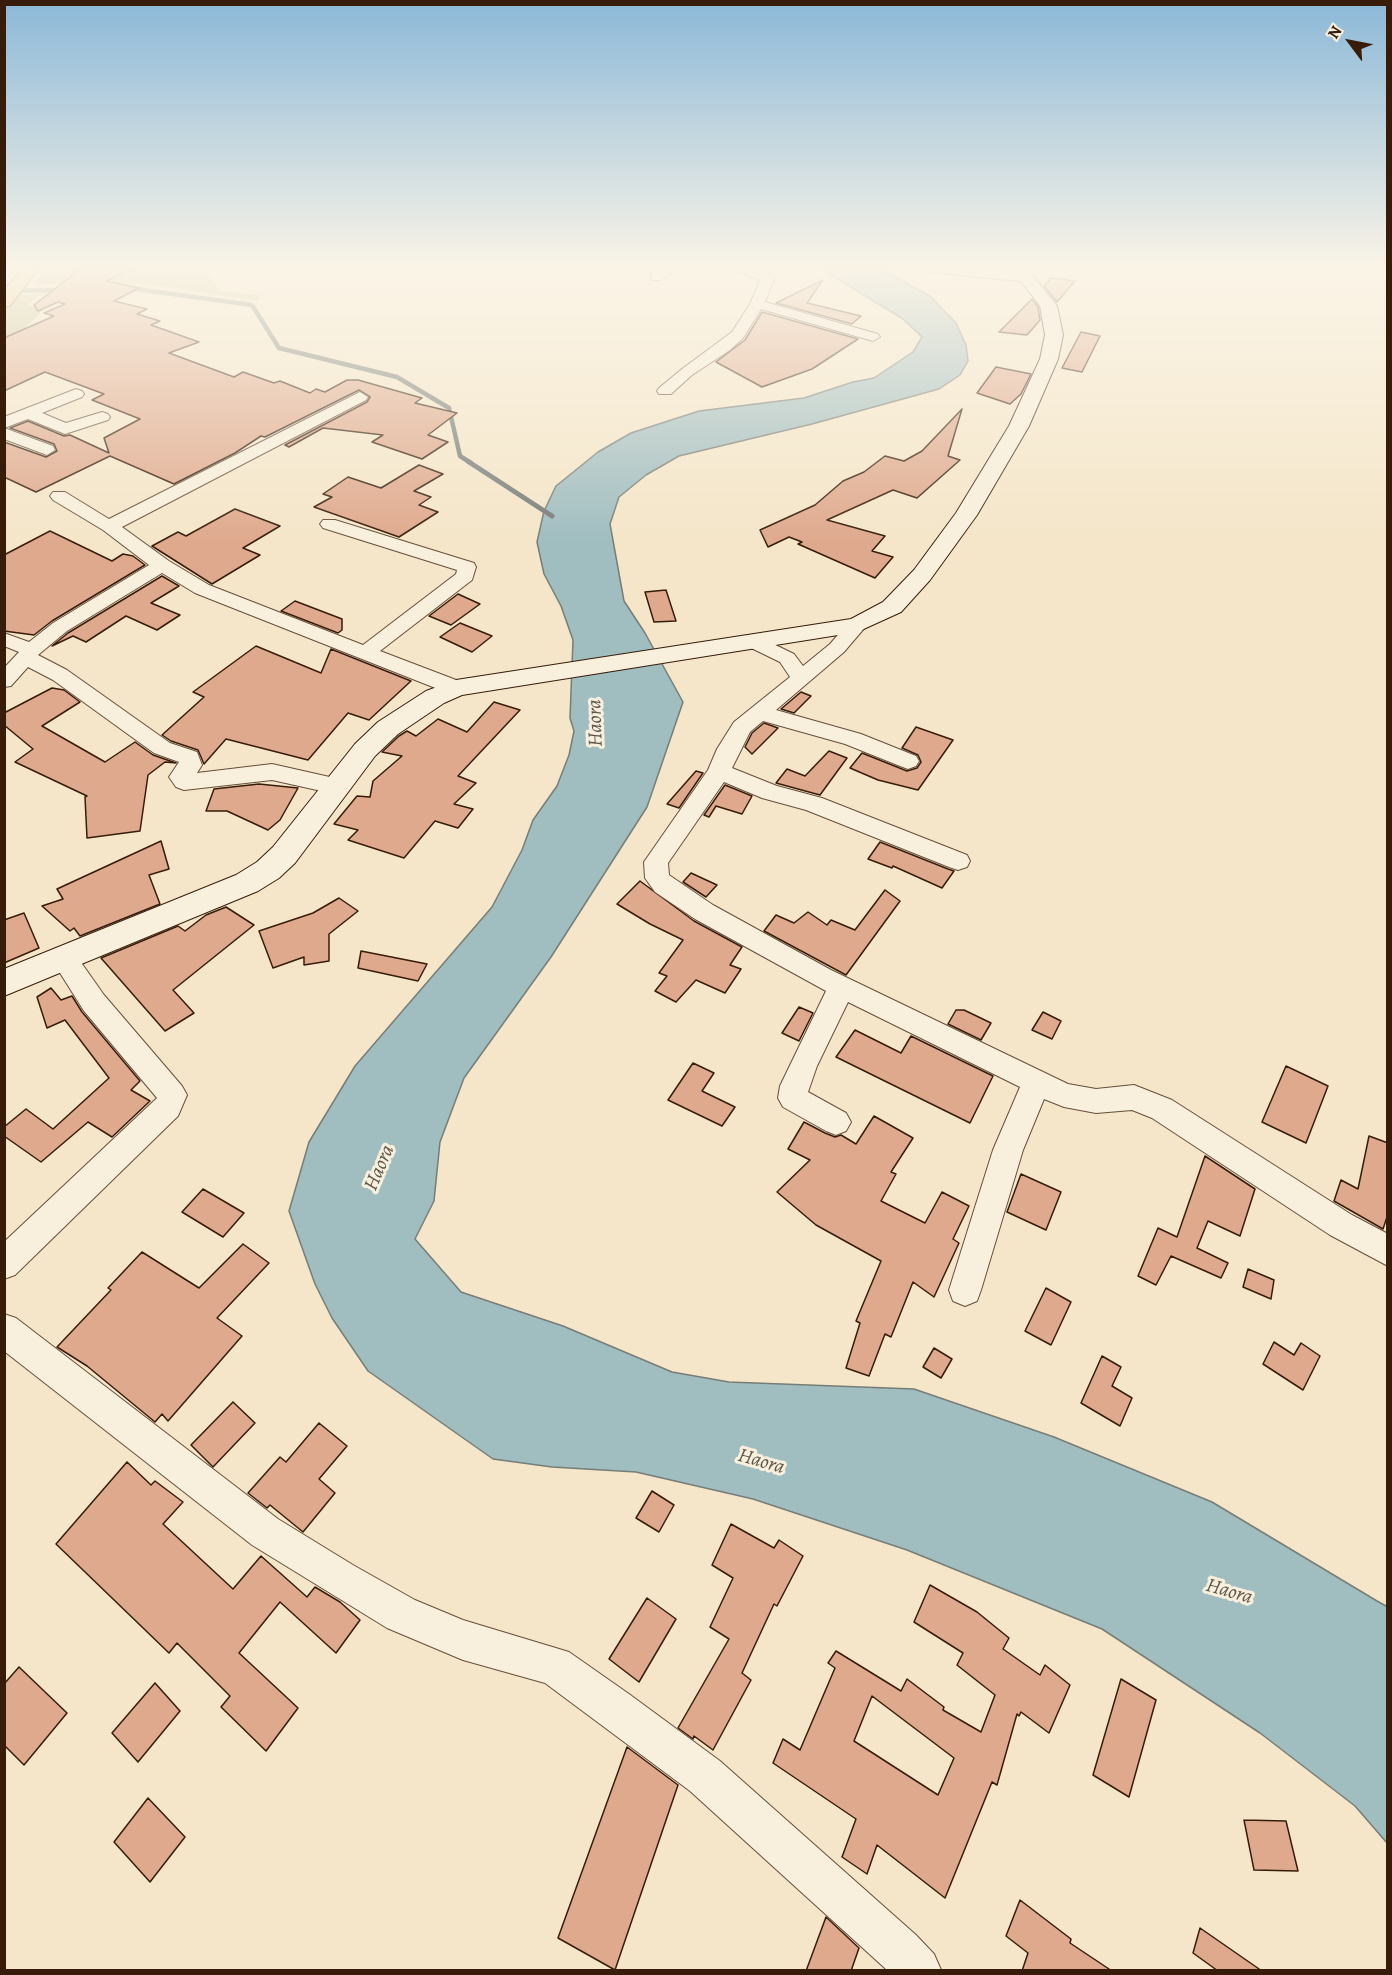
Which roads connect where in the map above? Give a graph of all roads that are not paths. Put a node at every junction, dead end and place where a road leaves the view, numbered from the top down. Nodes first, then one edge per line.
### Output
1 (707, 359) edge
2 (1049, 359) edge
3 (665, 391) dead end
4 (76, 394) dead end
5 (360, 397) dead end
6 (28, 413) junction
7 (102, 417) dead end
8 (4, 423) edge
9 (4, 433) edge
10 (47, 450) dead end
11 (59, 496) dead end
12 (329, 525) dead end
13 (109, 526) junction
14 (162, 565) junction
15 (857, 625) junction
16 (4, 639) edge
17 (744, 642) junction
18 (29, 653) junction
19 (365, 653) junction
20 (800, 676) junction
21 (4, 681) edge
22 (456, 688) junction
23 (758, 712) junction
24 (908, 761) dead end
25 (719, 772) junction
26 (335, 786) junction
27 (958, 861) dead end
28 (64, 958) junction
29 (4, 983) edge
30 (842, 987) junction
31 (1037, 1082) junction
32 (837, 1122) dead end
33 (1388, 1251) edge
34 (4, 1264) edge
35 (965, 1290) dead end
36 (4, 1330) edge
37 (918, 1971) edge

1 - 3 street
2 - 15 street
4 - 6 street
5 - 13 street
6 - 7 street
6 - 8 street
9 - 10 street
11 - 13 street
12 - 19 street
13 - 14 street
14 - 18 street
14 - 19 street
15 - 17 street
15 - 20 street
16 - 18 street
17 - 20 street
17 - 22 street
18 - 21 street
18 - 26 street
19 - 22 street
20 - 23 street
22 - 26 street
23 - 24 street
23 - 25 street
25 - 27 street
25 - 30 street
26 - 28 street
28 - 29 street
28 - 34 street
30 - 31 street
30 - 32 street
31 - 33 street
31 - 35 street
36 - 37 street

